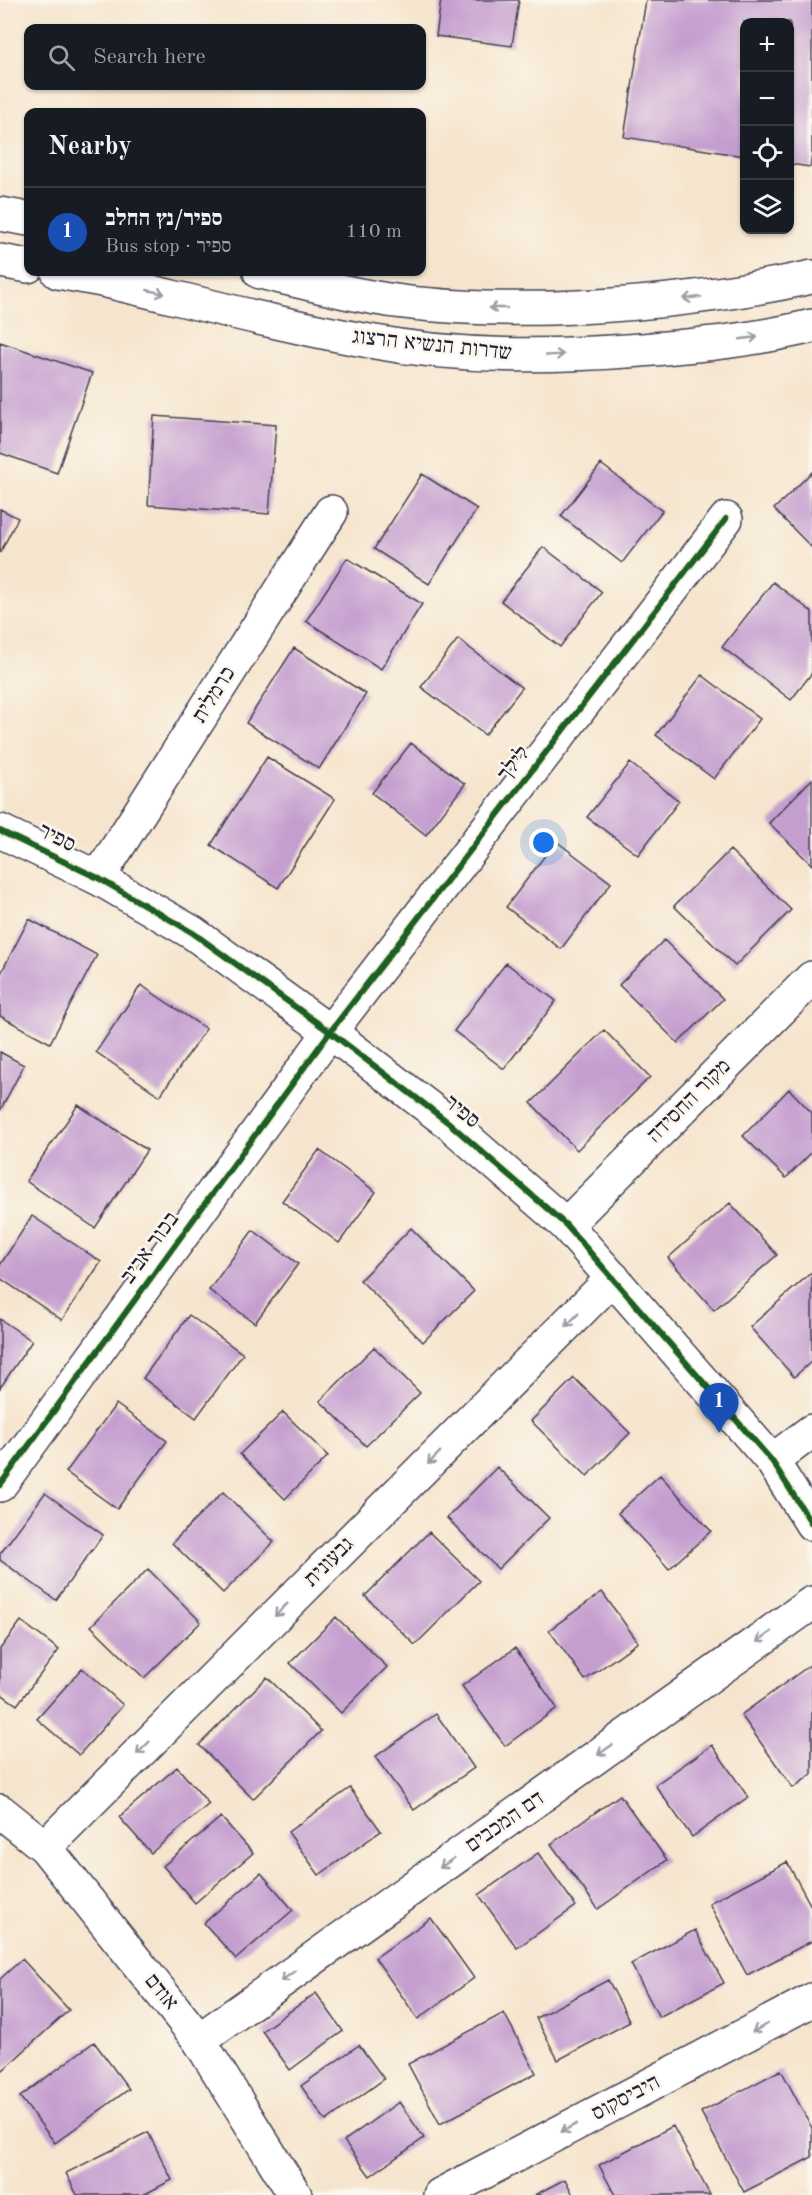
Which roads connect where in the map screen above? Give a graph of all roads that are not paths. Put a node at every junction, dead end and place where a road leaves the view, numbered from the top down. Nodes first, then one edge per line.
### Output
1 (0, 214) edge
2 (24, 218) edge
3 (0, 261) edge
4 (24, 265) edge
5 (80, 276) edge
6 (276, 276) edge
7 (812, 277) edge
8 (812, 326) edge
9 (331, 512) dead end
10 (726, 519) dead end
11 (0, 831) edge
12 (98, 878) junction
13 (812, 978) edge
14 (330, 1032) junction
15 (566, 1225) junction
16 (613, 1278) junction
17 (812, 1431) edge
18 (772, 1461) junction
19 (0, 1485) edge
20 (812, 1524) edge
21 (812, 1603) edge
22 (0, 1811) edge
23 (45, 1847) junction
24 (812, 2000) edge
25 (198, 2040) junction
26 (295, 2195) edge
27 (440, 2195) edge

1 - 2 street
3 - 4 street
5 -> 8 street, שדרות הנשיא הרצוג
7 -> 6 street, שדרות הנשיא הרצוג
9 - 12 street, כרמלית
10 - 14 street, לילך
11 - 12 street, ספיר
12 - 14 street, ספיר
13 - 15 street, מקור החסידה
14 - 15 street, ספיר
14 - 19 street, בכור אביב
15 - 16 street, ספיר
16 - 18 street, ספיר
16 -> 23 street, גבעונית
17 - 18 street
18 - 20 street, ספיר
21 -> 25 street, דם המכבים
22 - 23 street, אודם
23 - 25 street, אודם
24 -> 27 street, היביסקוס
25 - 26 street, אודם

